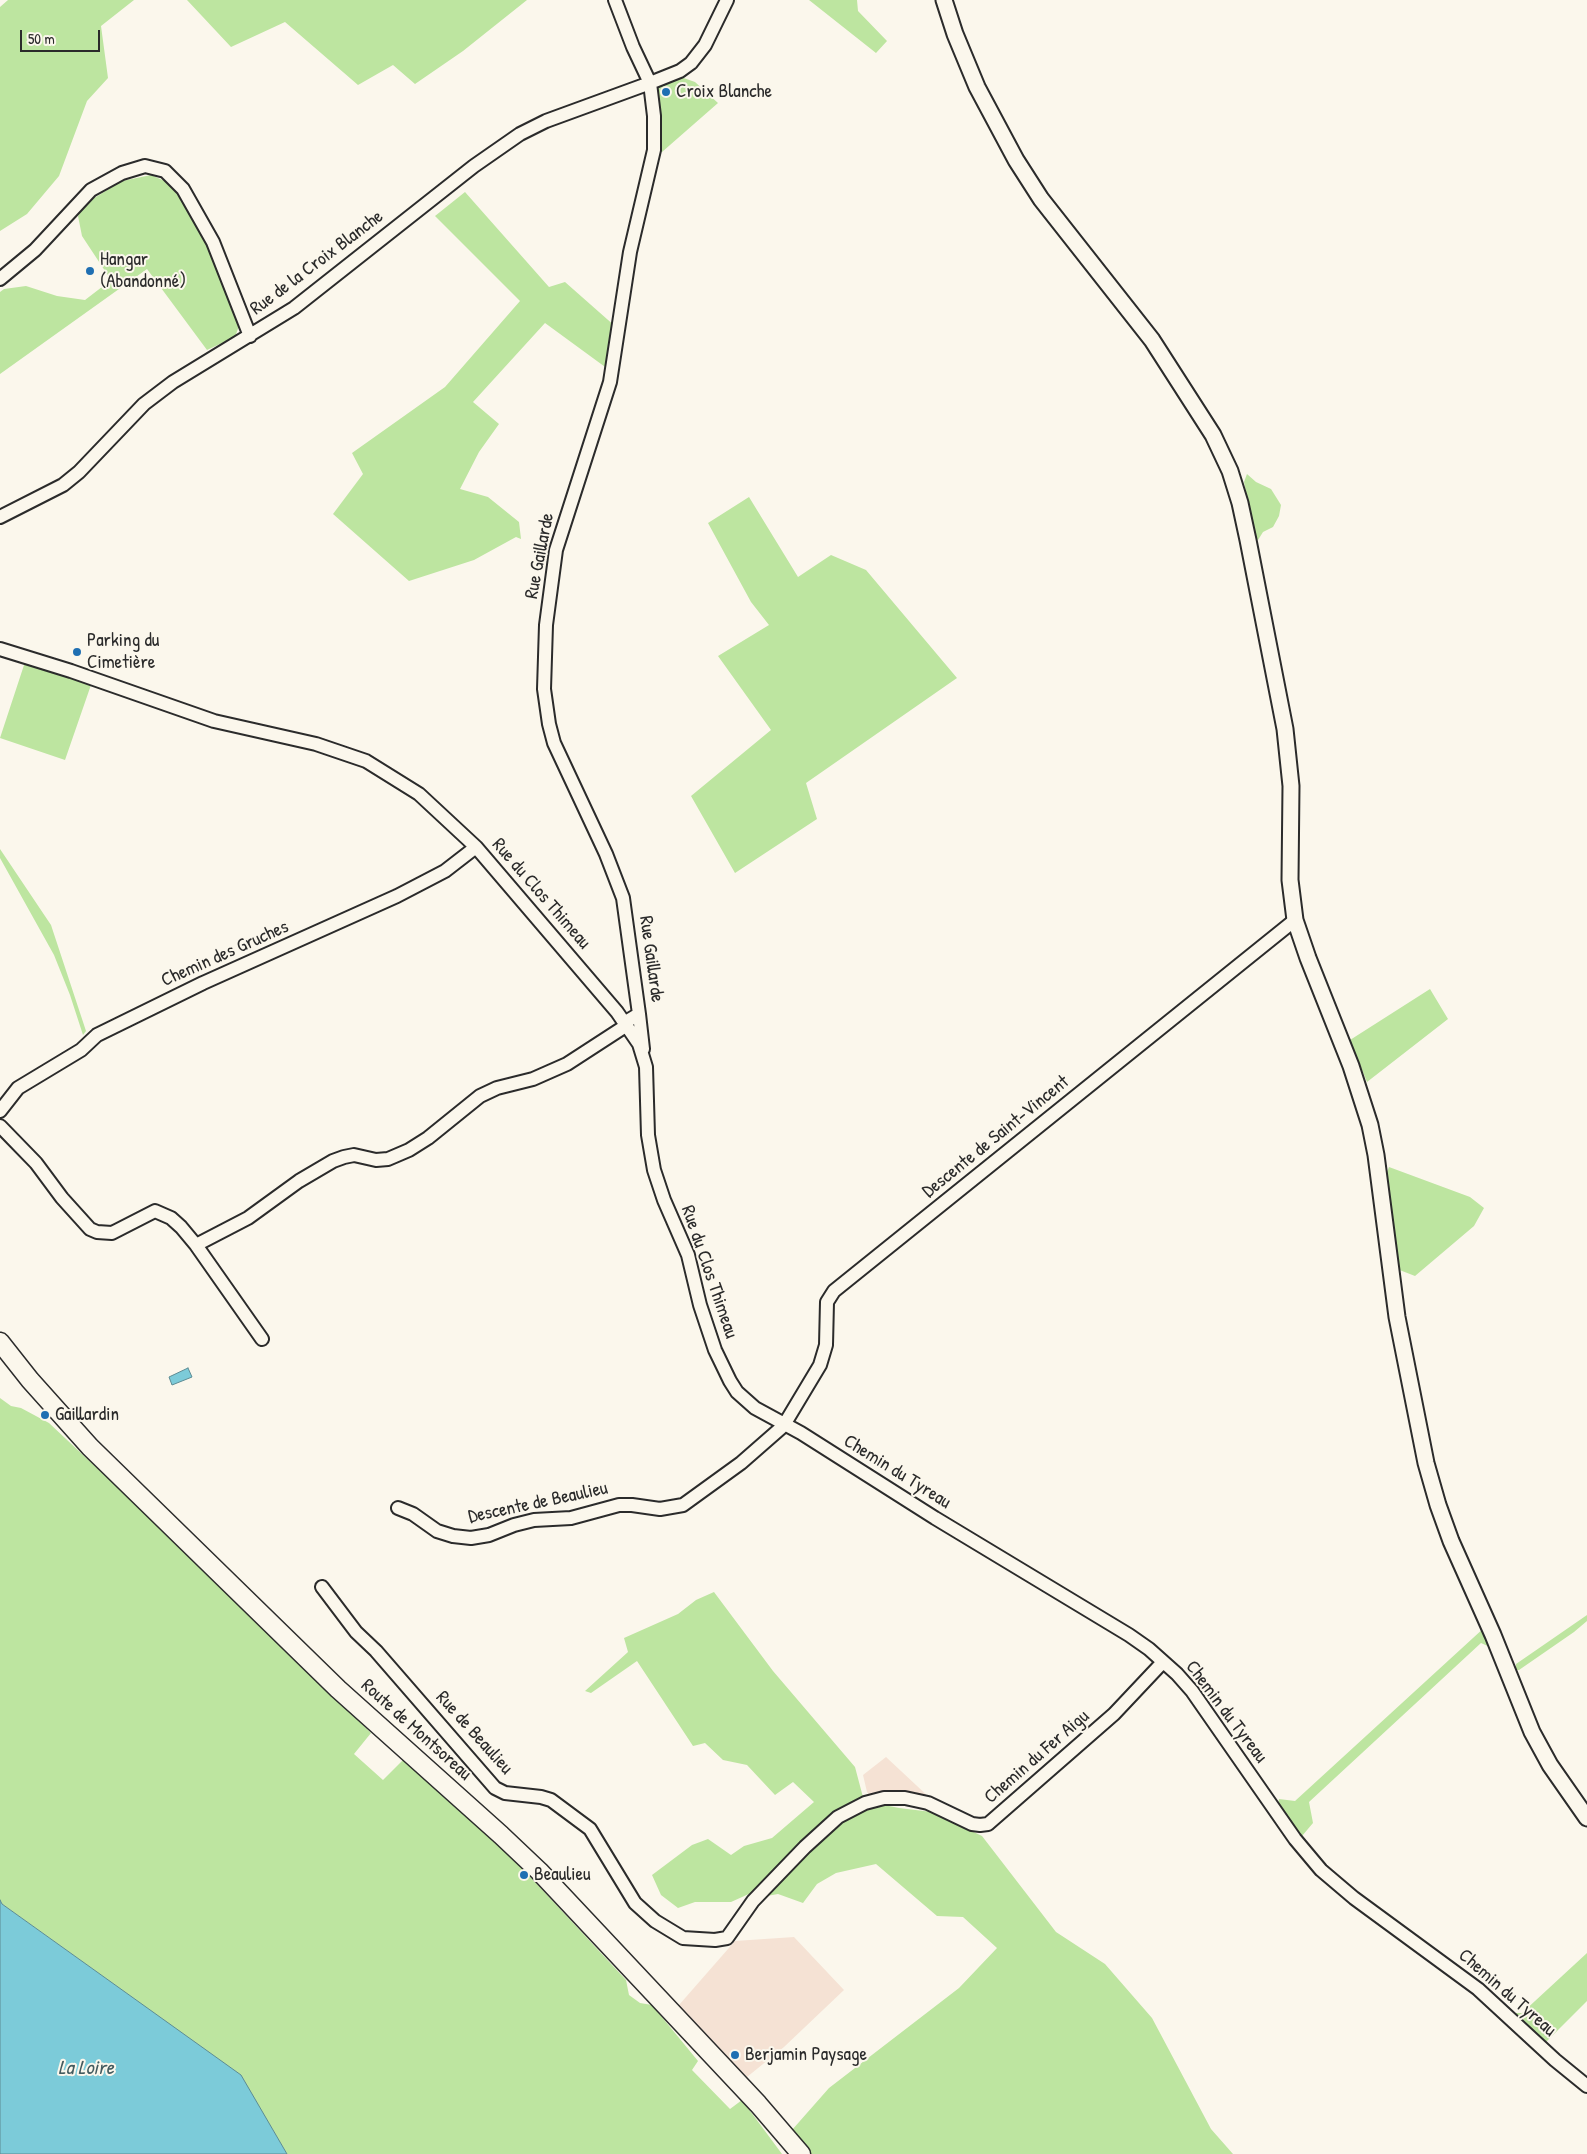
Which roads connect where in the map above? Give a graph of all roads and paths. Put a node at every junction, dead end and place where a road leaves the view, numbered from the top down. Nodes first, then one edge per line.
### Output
1 (615, 0) edge
2 (727, 0) edge
3 (944, 0) edge
4 (650, 83) junction
5 (0, 279) edge
6 (250, 336) junction
7 (0, 517) edge
8 (0, 649) edge
9 (476, 847) junction
10 (1295, 920) junction
11 (639, 1014) junction
12 (627, 1024) junction
13 (643, 1054) junction
14 (0, 1111) edge
15 (0, 1126) edge
16 (196, 1245) junction
17 (262, 1339) dead end
18 (0, 1342) edge
19 (784, 1424) junction
20 (398, 1508) dead end
21 (322, 1587) dead end
22 (1163, 1662) junction
23 (1587, 1818) edge
24 (704, 1940) joint
25 (1587, 2086) edge
26 (801, 2154) edge

1 - 4 street, Rue Gaillarde
2 - 4 street, Rue de la Croix Blanche
3 - 10 street
4 - 6 street, Rue de la Croix Blanche
4 - 11 street, Rue Gaillarde
5 - 6 street
6 - 7 street, Rue de la Croix Blanche
8 - 9 street, Rue du Clos Thimeau
9 - 12 street, Rue du Clos Thimeau
9 - 14 street, Chemin des Gruches
10 - 19 street, Descente de Saint-Vincent
10 - 23 street
11 - 12 street, Rue Gaillarde
11 - 13 street
12 - 13 street, Rue du Clos Thimeau
12 - 16 street, Rue Gaillarde
13 - 19 street, Rue du Clos Thimeau
15 - 16 street
16 - 17 street
18 - 26 main road, Route de Montsoreau
19 - 20 street, Descente de Beaulieu
19 - 22 street, Chemin du Tyreau
21 - 24 street, Rue de Beaulieu
22 - 24 street, Chemin du Fer Aigu
22 - 25 street, Chemin du Tyreau

